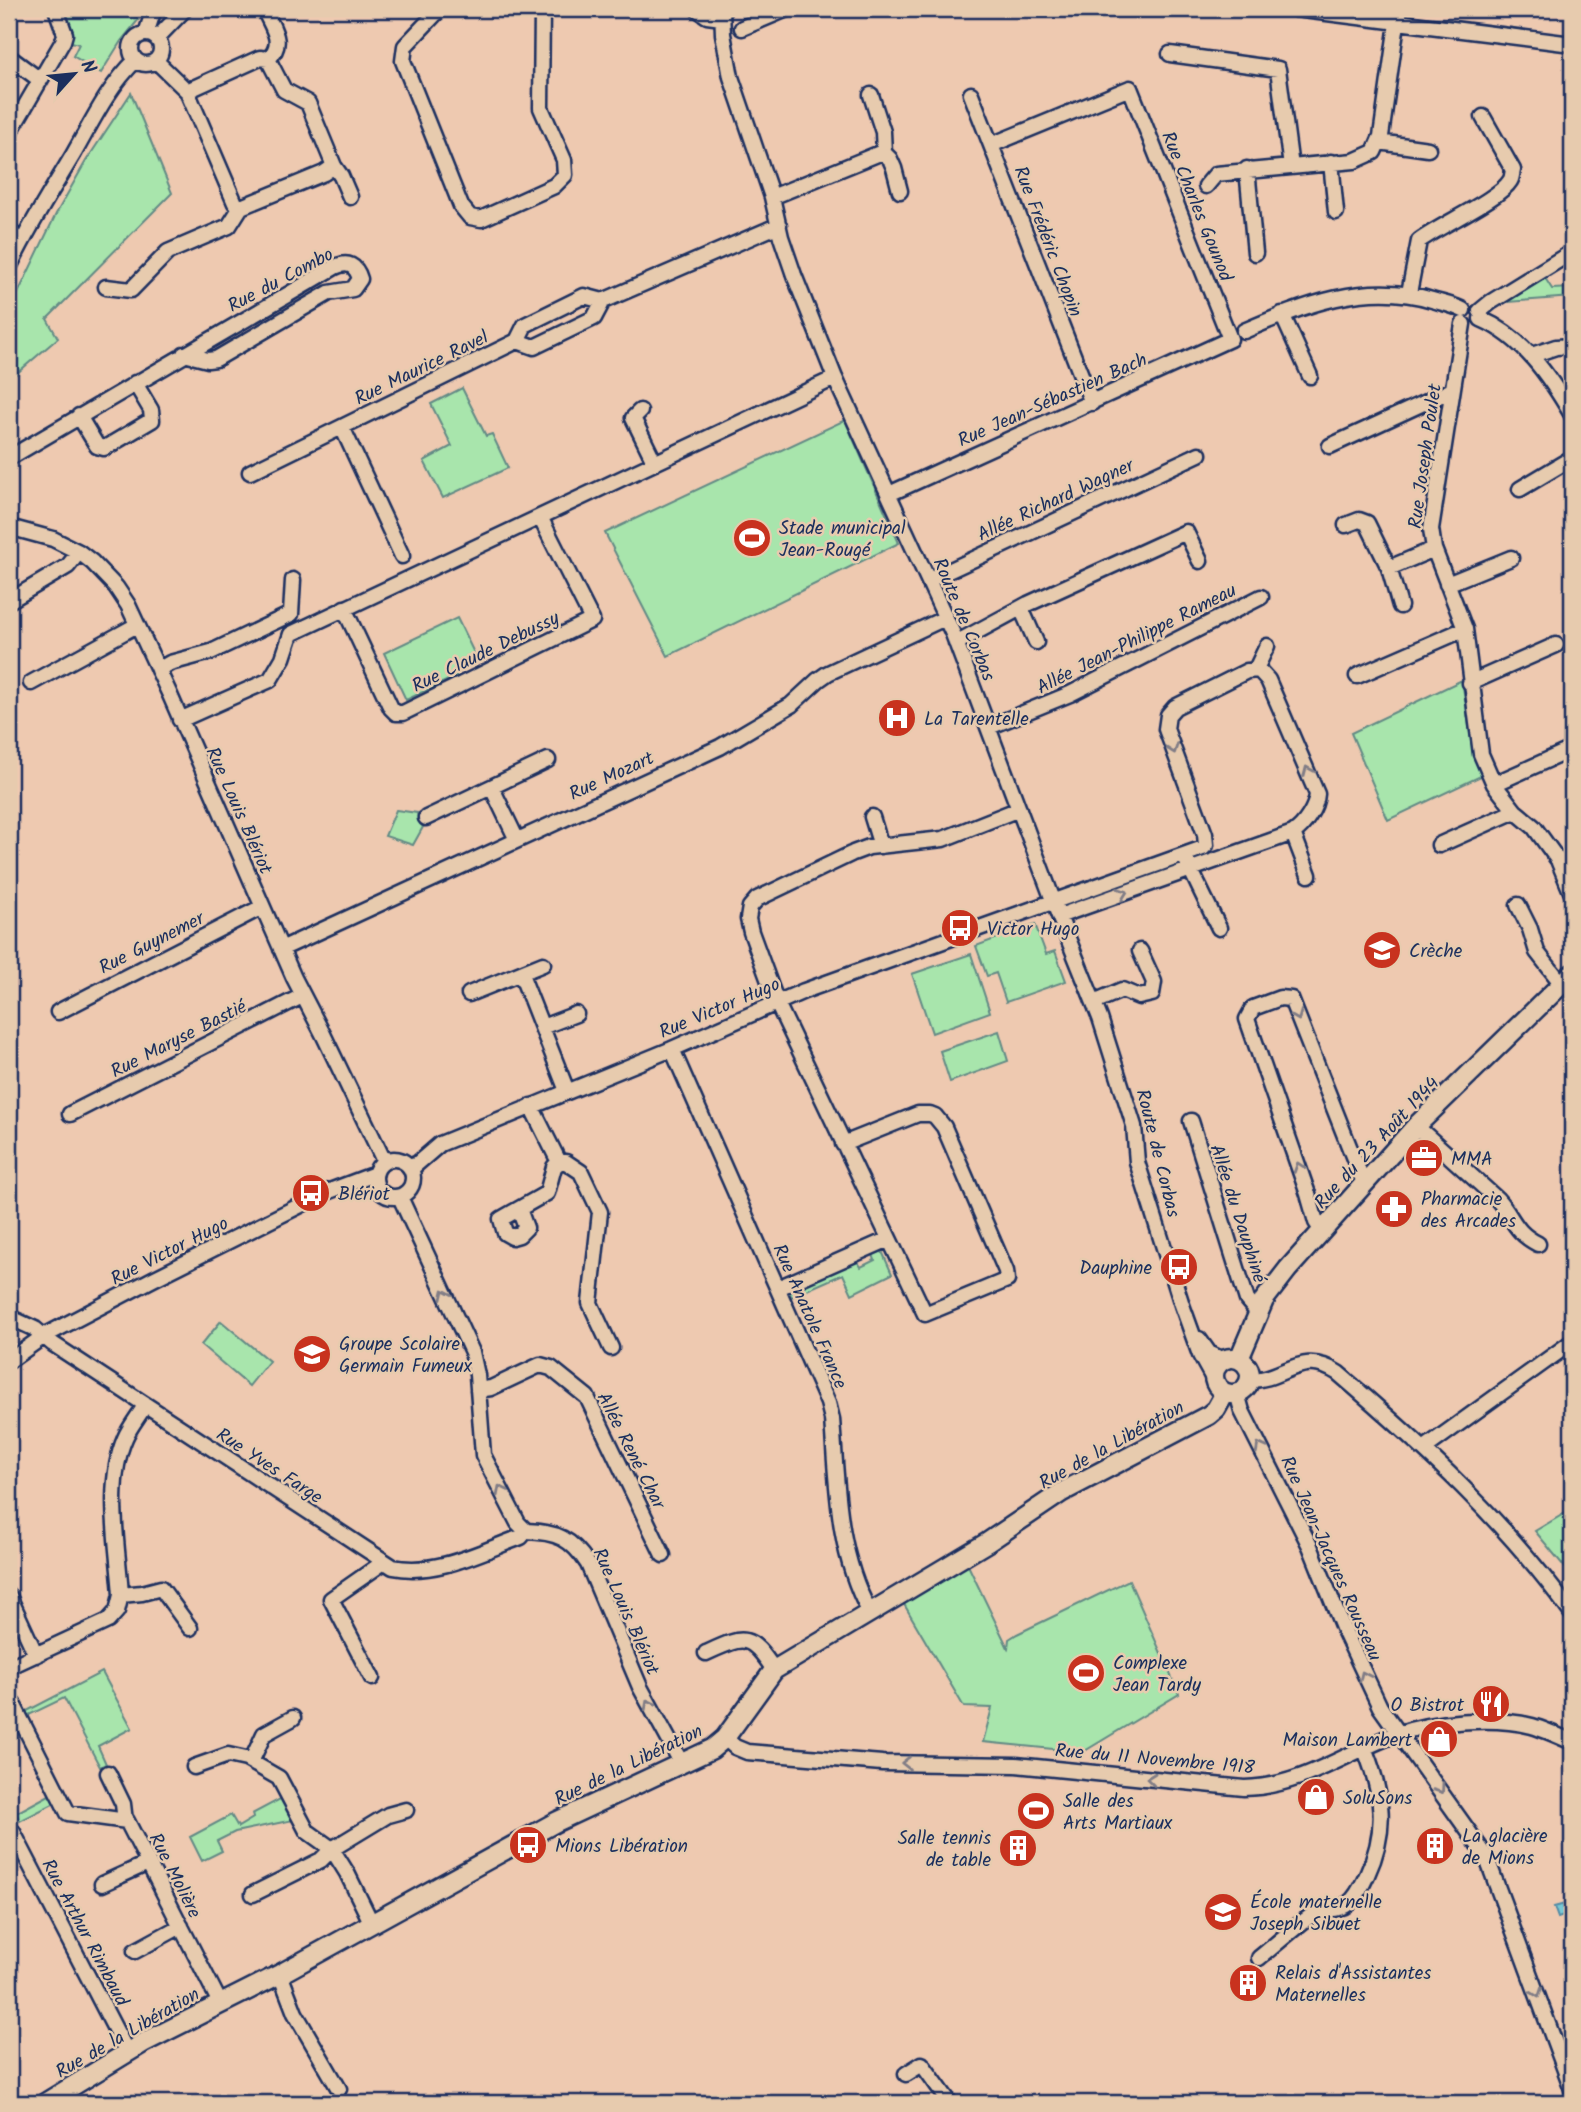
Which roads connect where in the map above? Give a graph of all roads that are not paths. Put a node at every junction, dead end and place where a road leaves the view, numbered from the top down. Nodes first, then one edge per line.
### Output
1 (56, 9) edge
2 (154, 9) edge
3 (264, 9) edge
4 (440, 9) edge
5 (542, 9) edge
6 (698, 9) edge
7 (787, 9) edge
8 (1295, 9) edge
9 (177, 10) edge
10 (722, 13) edge
11 (1398, 15) edge
12 (742, 28) dead end
13 (151, 36) junction
14 (1572, 44) edge
15 (1170, 54) dead end
16 (9, 57) edge
17 (268, 59) junction
18 (136, 60) junction
19 (156, 61) junction
20 (40, 80) junction
21 (187, 91) junction
22 (971, 94) dead end
23 (871, 95) dead end
24 (1483, 117) dead end
25 (9, 134) edge
26 (1379, 142) junction
27 (991, 145) junction
28 (1429, 149) dead end
29 (884, 153) junction
30 (1331, 162) junction
31 (334, 166) junction
32 (1292, 167) junction
33 (1247, 169) junction
34 (1206, 186) dead end
35 (900, 191) dead end
36 (350, 197) dead end
37 (772, 197) junction
38 (241, 206) junction
39 (1336, 212) dead end
40 (779, 225) junction
41 (9, 230) edge
42 (20, 243) junction
43 (1572, 252) edge
44 (1255, 253) dead end
45 (9, 268) edge
46 (106, 287) dead end
47 (1409, 293) junction
48 (603, 301) junction
49 (1282, 314) junction
50 (1481, 315) junction
51 (1463, 317) junction
52 (1244, 331) dead end
53 (1230, 338) joint
54 (517, 341) junction
55 (1572, 346) edge
56 (184, 354) junction
57 (1532, 355) junction
58 (1310, 376) dead end
59 (835, 377) junction
60 (135, 383) junction
61 (1452, 390) junction
62 (1092, 403) junction
63 (640, 411) dead end
64 (1572, 415) edge
65 (79, 416) junction
66 (342, 427) junction
67 (1330, 446) dead end
68 (1199, 454) dead end
69 (9, 458) edge
70 (1572, 458) edge
71 (655, 463) junction
72 (250, 472) dead end
73 (1520, 489) dead end
74 (889, 494) junction
75 (540, 517) junction
76 (1346, 525) dead end
77 (9, 527) edge
78 (1434, 549) junction
79 (79, 552) junction
80 (402, 556) dead end
81 (1511, 558) dead end
82 (1200, 561) dead end
83 (1390, 568) junction
84 (293, 580) dead end
85 (929, 580) junction
86 (1447, 584) junction
87 (1261, 597) dead end
88 (9, 601) edge
89 (1400, 606) dead end
90 (344, 608) junction
91 (1021, 608) junction
92 (945, 618) junction
93 (137, 625) junction
94 (1465, 629) junction
95 (1036, 642) dead end
96 (956, 643) junction
97 (1556, 645) dead end
98 (1267, 646) dead end
99 (1256, 669) junction
100 (158, 670) junction
101 (1357, 676) dead end
102 (1470, 682) junction
103 (31, 683) dead end
104 (180, 720) junction
105 (989, 727) junction
106 (1572, 749) edge
107 (548, 760) dead end
108 (1494, 784) junction
109 (492, 788) junction
110 (1019, 809) junction
111 (1515, 811) junction
112 (872, 817) dead end
113 (426, 818) dead end
114 (1293, 833) junction
115 (517, 840) junction
116 (1439, 845) dead end
117 (881, 846) junction
118 (1187, 862) junction
119 (1309, 875) dead end
120 (1571, 889) edge
121 (1518, 905) dead end
122 (262, 907) junction
123 (1057, 909) junction
124 (1219, 928) dead end
125 (281, 949) junction
126 (1140, 951) dead end
127 (543, 964) dead end
128 (521, 974) junction
129 (1567, 979) edge
130 (469, 994) dead end
131 (302, 996) junction
132 (1094, 1002) junction
133 (777, 1003) junction
134 (58, 1012) dead end
135 (576, 1014) dead end
136 (542, 1027) junction
137 (672, 1049) junction
138 (567, 1091) junction
139 (531, 1106) junction
140 (70, 1114) dead end
141 (1191, 1121) dead end
142 (1416, 1126) junction
143 (844, 1144) junction
144 (384, 1161) junction
145 (559, 1162) junction
146 (411, 1169) junction
147 (375, 1174) junction
148 (351, 1184) junction
149 (1366, 1184) junction
150 (378, 1189) junction
151 (400, 1197) junction
152 (519, 1209) dead end
153 (1322, 1231) junction
154 (889, 1239) junction
155 (1538, 1244) dead end
156 (778, 1288) junction
157 (1258, 1313) junction
158 (9, 1317) edge
159 (1192, 1327) junction
160 (44, 1336) junction
161 (1572, 1342) edge
162 (611, 1348) dead end
163 (1231, 1360) junction
164 (9, 1361) edge
165 (1231, 1387) junction
166 (478, 1390) junction
167 (145, 1405) junction
168 (1424, 1448) junction
169 (526, 1531) junction
170 (663, 1555) dead end
171 (384, 1562) junction
172 (121, 1595) junction
173 (9, 1596) edge
174 (869, 1611) junction
175 (1572, 1614) edge
176 (190, 1628) dead end
177 (706, 1653) dead end
178 (36, 1655) junction
179 (9, 1667) edge
180 (774, 1670) junction
181 (372, 1678) dead end
182 (9, 1696) edge
183 (293, 1718) dead end
184 (1400, 1733) junction
185 (725, 1738) junction
186 (1572, 1742) edge
187 (1365, 1750) junction
188 (251, 1762) junction
189 (682, 1764) junction
190 (194, 1767) dead end
191 (108, 1773) dead end
192 (406, 1810) dead end
193 (125, 1821) junction
194 (9, 1831) edge
195 (332, 1849) junction
196 (148, 1863) junction
197 (102, 1884) dead end
198 (253, 1894) dead end
199 (372, 1924) junction
200 (181, 1926) junction
201 (135, 1951) dead end
202 (1259, 1958) dead end
203 (280, 1974) junction
204 (220, 2003) junction
205 (128, 2054) junction
206 (906, 2074) dead end
207 (339, 2089) dead end
208 (1572, 2089) edge
209 (45, 2103) edge
210 (950, 2103) edge

1 - 20 street
2 - 13 street
3 - 17 street
4 - 5 street
6 - 10 street
7 - 12 street
8 - 11 street
9 - 13 street
10 - 37 street, Route de Corbas
11 - 14 street
11 - 26 street
13 - 18 street
13 - 19 street
15 - 32 street
16 - 20 street
17 - 21 street
17 - 31 street
18 - 19 street
18 - 42 street
19 - 21 street
20 - 25 street
21 - 38 street
22 - 27 street, Rue Frédéric Chopin
23 - 29 street
24 - 47 street
26 - 28 street
26 - 30 street
27 - 53 street, Rue Charles Gounod
27 - 62 street, Rue Frédéric Chopin
29 - 35 street
29 - 37 street
30 - 32 street
30 - 39 street
31 - 36 street
31 - 38 street
32 - 33 street
33 - 34 street
33 - 44 street
37 - 40 street, Route de Corbas
38 - 46 street
40 - 48 street, Rue Maurice Ravel
40 - 59 street, Route de Corbas
41 - 42 street
42 - 45 street
43 - 50 street
47 - 49 street
47 - 51 street
48 - 54 street, Rue Maurice Ravel
48 - 54 street, Rue Maurice Ravel
49 - 52 street
49 - 58 street
50 - 51 street
50 - 57 street
51 - 61 street, Rue Joseph Poulet
53 - 62 street, Rue Jean-Sébastien Bach
54 - 66 street, Rue Maurice Ravel
55 - 57 street
56 - 56 street, Rue du Combo
56 - 60 street, Rue du Combo
57 - 64 street
59 - 71 street
59 - 74 street, Route de Corbas
60 - 65 street, Rue du Combo
60 - 65 street
61 - 67 street
61 - 78 street, Rue Joseph Poulet
62 - 74 street, Rue Jean-Sébastien Bach
63 - 71 street
65 - 69 street, Rue du Combo
66 - 72 street, Rue Maurice Ravel
66 - 80 street, Rue Maurice Ravel
68 - 85 street, Allée Richard Wagner
70 - 73 street
71 - 75 street
74 - 85 street, Route de Corbas
75 - 90 street
75 - 90 street, Rue Claude Debussy
76 - 83 street
77 - 79 street, Rue Louis Blériot
78 - 83 street
78 - 86 street, Rue Joseph Poulet
79 - 88 street
79 - 93 street, Rue Louis Blériot
81 - 86 street
82 - 91 street
83 - 89 street
84 - 100 street
85 - 92 street, Route de Corbas
86 - 94 street, Rue Joseph Poulet
87 - 105 street, Allée Jean-Philippe Rameau
90 - 104 street
91 - 95 street
91 - 96 street
92 - 96 street, Route de Corbas
92 - 115 street, Rue Mozart
93 - 100 street, Rue Louis Blériot
93 - 103 street
94 - 101 street
94 - 102 street, Rue Joseph Poulet
96 - 105 street, Route de Corbas
97 - 102 street
98 - 99 street
114 -> 99 street
99 -> 118 street
100 - 104 street, Rue Louis Blériot
102 - 108 street, Rue Joseph Poulet
104 - 122 street, Rue Louis Blériot
105 - 110 street, Route de Corbas
106 - 108 street
107 - 109 street
108 - 111 street, Rue Joseph Poulet
109 - 113 street
109 - 115 street
110 - 117 street
110 - 123 street, Route de Corbas
111 - 116 street
111 - 120 street, Rue Joseph Poulet
112 - 117 street
114 - 118 street, Rue Victor Hugo
114 - 119 street
115 - 125 street, Rue Mozart
117 - 133 street
118 - 123 street, Rue Victor Hugo
118 - 124 street
121 - 129 street
122 - 125 street, Rue Louis Blériot
122 - 134 street, Rue Guynemer
123 - 132 street, Route de Corbas
123 - 133 street, Rue Victor Hugo
125 - 131 street, Rue Louis Blériot
126 - 132 street
127 - 128 street
128 - 130 street
128 - 136 street
129 - 142 main road, Rue du 23 Août 1944
131 - 140 street, Rue Maryse Bastié
131 - 144 street, Rue Louis Blériot
132 - 159 street, Route de Corbas
133 - 137 street, Rue Victor Hugo
133 - 143 street
135 - 136 street
136 - 138 street
137 - 138 street, Rue Victor Hugo
137 - 156 street, Rue Anatole France
138 - 139 street, Rue Victor Hugo
139 - 145 street
139 - 146 street, Rue Victor Hugo
141 - 157 street, Allée du Dauphiné
142 - 149 main road, Rue du 23 Août 1944
142 - 155 street
143 - 154 street
143 - 154 street
144 - 146 street
144 - 147 street
145 - 152 street
145 - 162 street
146 - 151 street
147 - 148 street, Rue Victor Hugo
147 - 150 street
148 - 150 street
148 - 160 street, Rue Victor Hugo
149 - 153 main road, Rue du 23 Août 1944
153 -> 149 street
150 - 151 street
166 -> 151 street
153 - 157 main road, Rue du 23 Août 1944
154 - 156 street
156 - 174 street, Rue Anatole France
157 - 163 main road, Rue du 23 Août 1944
158 - 160 street, Rue Yves Farge
159 - 163 street, Route de Corbas
159 - 165 street, Route de Corbas
160 - 164 street, Rue Victor Hugo
160 - 167 street, Rue Yves Farge
161 - 168 street
163 - 165 main road
163 - 165 main road, Rue du 23 Août 1944
165 - 168 street
165 - 174 main road, Rue de la Libération
184 -> 165 street, Rue Jean-Jacques Rousseau
169 -> 166 street
166 - 170 street, Allée René Char
167 - 171 street, Rue Yves Farge
167 - 172 street
168 - 175 street
169 - 171 street, Rue Yves Farge
189 -> 169 street, Rue Louis Blériot
171 - 181 street
172 - 176 street
172 - 178 street
173 - 178 street
174 - 180 main road, Rue de la Libération
177 - 180 street
178 - 179 street
180 - 185 main road, Rue de la Libération
182 - 193 street, Rue Molière
183 - 188 street
184 - 186 street, Rue du 11 Novembre 1918
184 - 187 street, Rue du 11 Novembre 1918
184 -> 208 street, Rue Jean-Jacques Rousseau
187 -> 185 street, Rue du 11 Novembre 1918
185 - 189 main road, Rue de la Libération
187 - 202 street
188 - 190 street
188 - 195 street
189 - 199 main road, Rue de la Libération
191 - 193 street
192 - 195 street
193 - 196 street, Rue Molière
194 - 205 street, Rue Arthur Rimbaud
195 - 198 street
195 - 199 street
196 - 197 street
196 - 200 street, Rue Molière
199 - 203 main road, Rue de la Libération
200 - 201 street
200 - 204 street, Rue Molière
203 - 204 main road, Rue de la Libération
203 - 207 street
204 - 205 main road, Rue de la Libération
205 - 209 main road, Rue de la Libération
206 - 210 street

